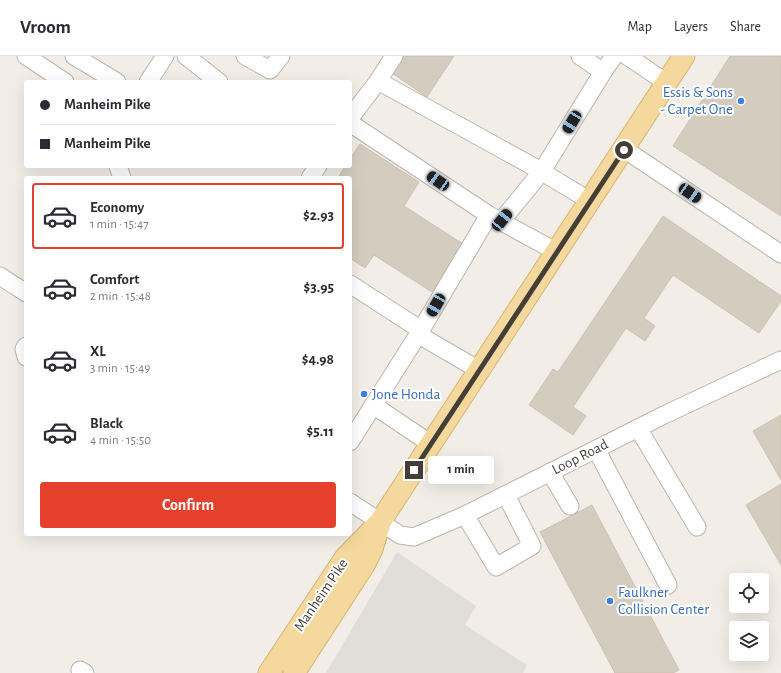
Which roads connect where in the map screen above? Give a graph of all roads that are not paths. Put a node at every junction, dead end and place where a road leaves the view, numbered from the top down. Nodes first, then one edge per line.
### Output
1 (26, 56) edge
2 (74, 56) edge
3 (165, 56) edge
4 (186, 56) edge
5 (245, 56) edge
6 (281, 56) edge
7 (394, 56) edge
8 (580, 56) edge
9 (614, 56) edge
10 (627, 56) edge
11 (684, 56) edge
12 (603, 72) junction
13 (62, 80) edge
14 (114, 80) edge
15 (149, 80) edge
16 (216, 80) edge
17 (378, 81) junction
18 (667, 83) junction
19 (352, 115) edge
20 (352, 124) edge
21 (624, 150) junction
22 (542, 172) junction
23 (590, 201) junction
24 (495, 218) junction
25 (557, 252) junction
26 (781, 254) edge
27 (0, 276) edge
28 (352, 285) edge
29 (24, 292) edge
30 (420, 332) junction
31 (781, 360) edge
32 (479, 370) junction
33 (373, 405) junction
34 (638, 428) junction
35 (352, 439) edge
36 (431, 444) junction
37 (596, 449) junction
38 (550, 472) junction
39 (506, 495) junction
40 (352, 503) edge
41 (570, 506) dead end
42 (466, 515) junction
43 (380, 522) junction
44 (697, 528) dead end
45 (668, 585) dead end
46 (269, 673) edge
47 (294, 673) edge

1 - 13 street
2 - 14 street
3 - 15 street
4 - 16 street
5 - 6 street
7 - 17 street
8 - 12 street
9 - 12 street
10 - 18 street
11 - 18 main road, Manheim Pike
12 - 22 street
17 - 19 street
17 - 22 street
18 - 21 main road, Manheim Pike
20 - 24 street
21 - 23 main road, Manheim Pike
21 - 26 street
22 - 23 street
22 - 24 street
23 - 25 main road, Manheim Pike
24 - 25 street
24 - 30 street
25 - 32 main road, Manheim Pike
27 - 29 street
28 - 30 street
30 - 32 street
30 - 33 street
31 - 34 street, Loop Road
32 - 36 main road, Manheim Pike
33 - 35 street
33 - 36 street
34 - 37 street, Loop Road
34 - 44 street
36 - 43 main road, Manheim Pike
37 - 38 street, Loop Road
37 - 45 street
38 - 39 street, Loop Road
38 - 41 street
39 - 42 street, Loop Road
39 - 42 street
40 - 43 street, Loop Road
42 - 43 street, Loop Road
43 - 46 main road, Manheim Pike
43 - 47 main road, Manheim Pike

